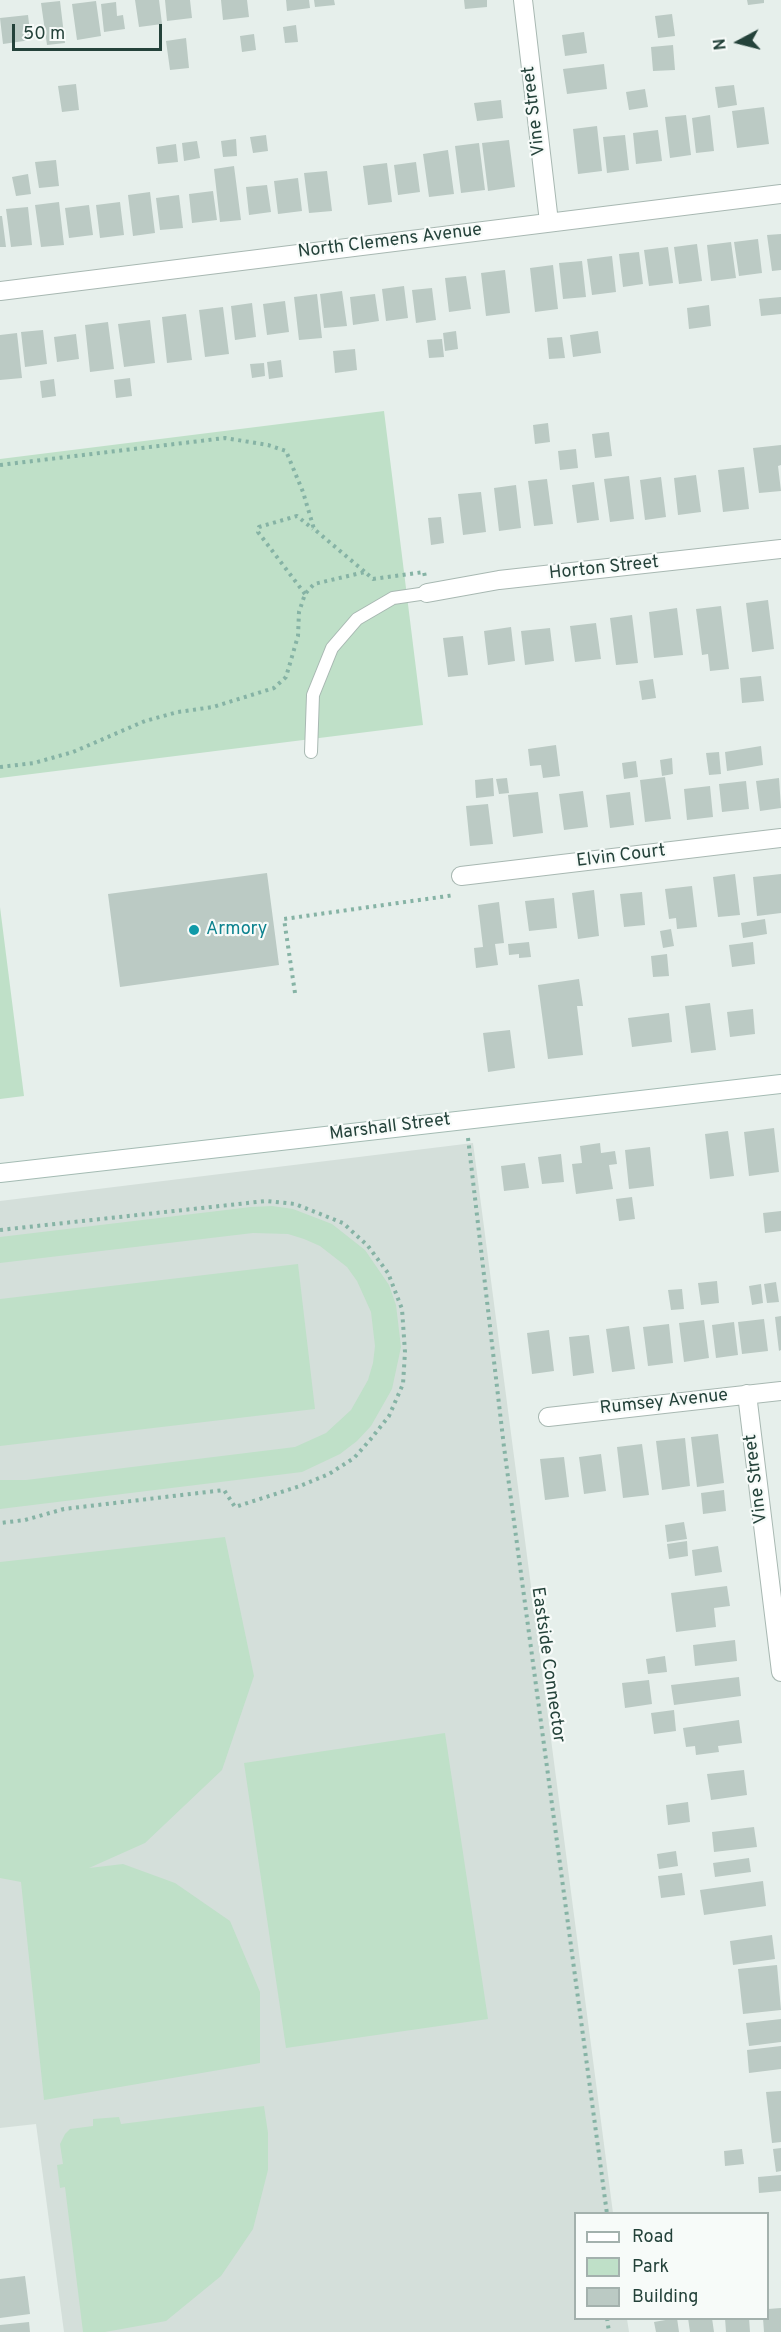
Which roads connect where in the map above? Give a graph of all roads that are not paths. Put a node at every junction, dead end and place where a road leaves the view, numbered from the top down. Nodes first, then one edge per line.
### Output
1 (523, 0) edge
2 (781, 194) edge
3 (549, 222) junction
4 (0, 291) edge
5 (781, 549) edge
6 (427, 593) joint
7 (311, 752) dead end
8 (781, 838) edge
9 (461, 876) dead end
10 (781, 1084) edge
11 (0, 1173) edge
12 (781, 1391) edge
13 (747, 1394) junction
14 (548, 1417) dead end
15 (781, 1672) edge

1 - 3 street, Vine Street
2 - 3 street, North Clemens Avenue
3 - 4 street, North Clemens Avenue
5 - 6 street, Horton Street
6 - 7 lane
8 - 9 street, Elvin Court
10 - 11 street, Marshall Street
12 - 13 street, Rumsey Avenue
13 - 14 street, Rumsey Avenue
13 - 15 street, Vine Street

